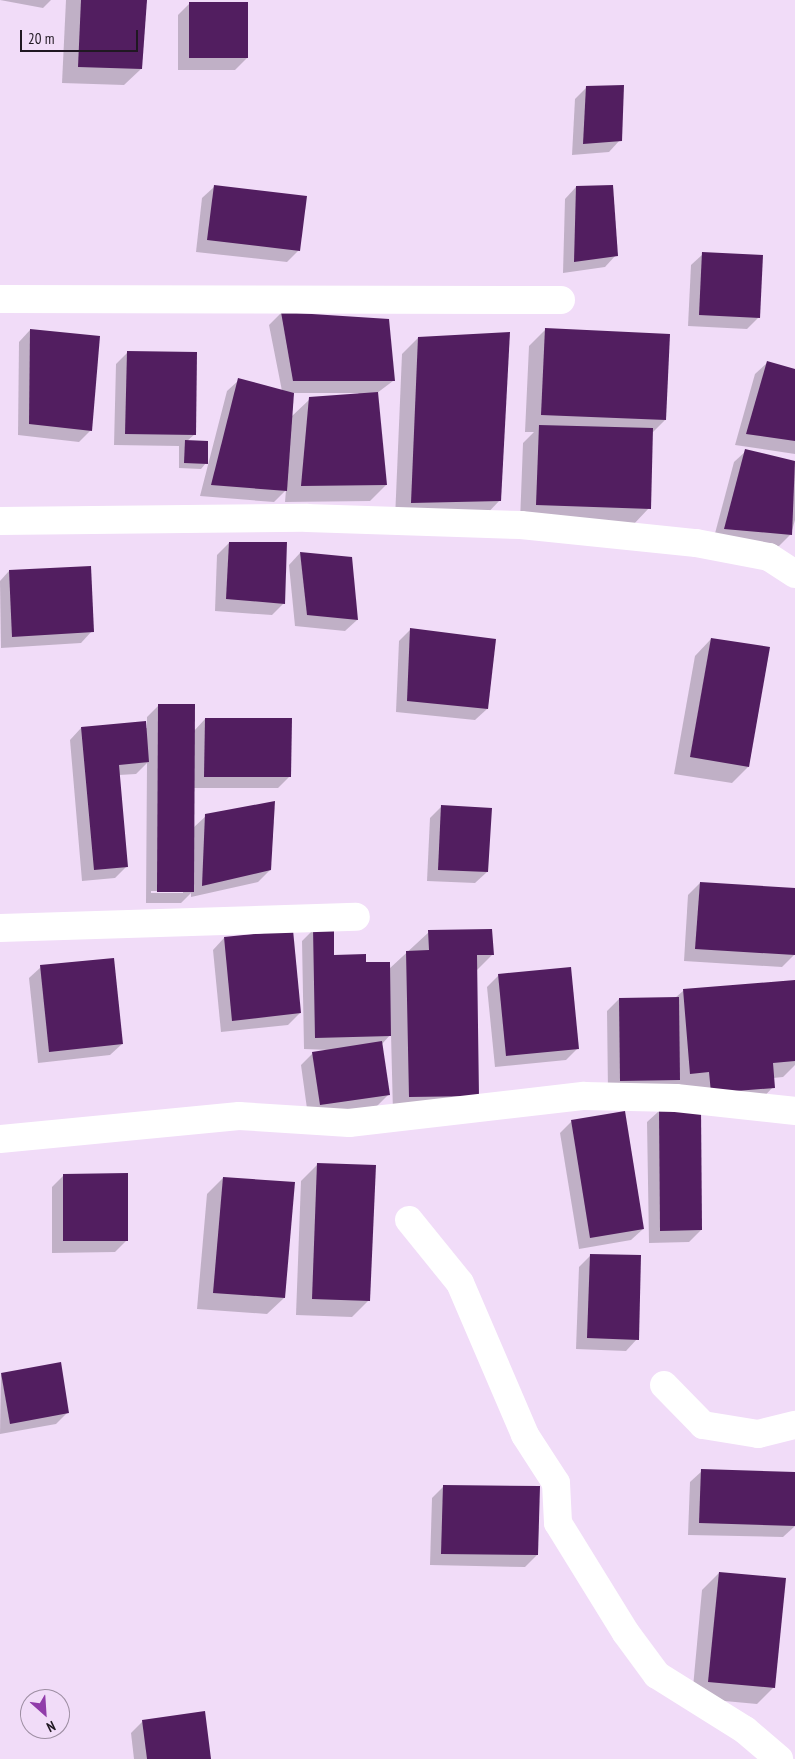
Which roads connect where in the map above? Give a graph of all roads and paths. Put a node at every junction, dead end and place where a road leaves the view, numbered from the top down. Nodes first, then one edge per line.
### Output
1 (0, 299) edge
2 (561, 300) dead end
3 (0, 520) edge
4 (795, 574) edge
5 (356, 917) dead end
6 (0, 928) edge
7 (795, 1111) edge
8 (0, 1139) edge
9 (409, 1220) dead end
10 (664, 1385) dead end
11 (795, 1426) edge
12 (779, 1759) edge

1 - 2 street
3 - 4 street
5 - 6 street
7 - 8 street
9 - 12 street
10 - 11 street

